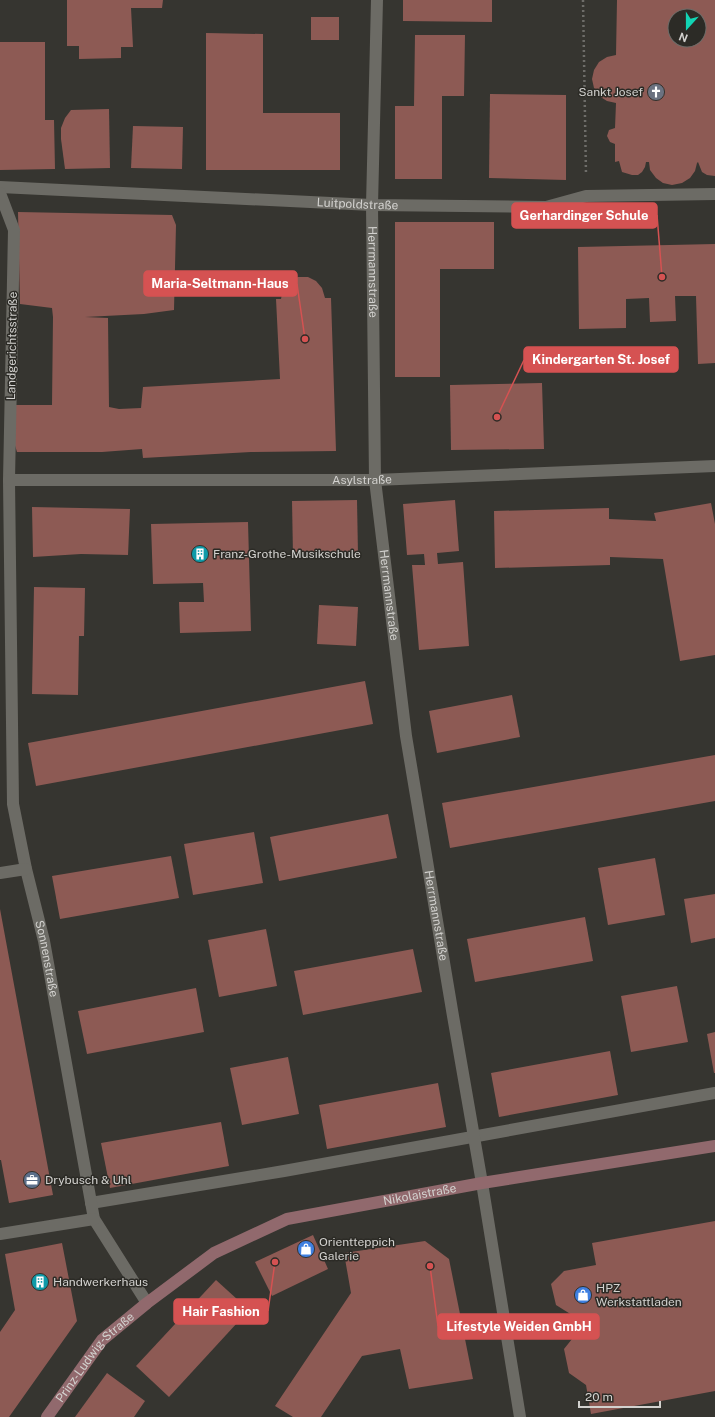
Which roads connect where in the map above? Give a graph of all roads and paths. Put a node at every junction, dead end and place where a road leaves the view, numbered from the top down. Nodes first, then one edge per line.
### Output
1 (377, 0) edge
2 (583, 0) edge
3 (0, 187) edge
4 (0, 193) edge
5 (715, 194) edge
6 (586, 196) junction
7 (372, 205) junction
8 (715, 466) edge
9 (9, 480) junction
10 (375, 480) junction
11 (5, 597) edge
12 (26, 869) junction
13 (0, 873) edge
14 (715, 1093) edge
15 (475, 1137) junction
16 (715, 1146) edge
17 (482, 1183) junction
18 (91, 1203) junction
19 (94, 1219) junction
20 (0, 1234) edge
21 (147, 1303) junction
22 (47, 1417) edge
23 (520, 1417) edge

1 - 7 street, Herrmannstraße
2 - 6 path
3 - 7 street, Luitpoldstraße
4 - 9 street, Landgerichtsstraße
5 - 6 street, Luitpoldstraße
6 - 7 street, Luitpoldstraße
7 - 10 street, Herrmannstraße
8 - 10 street, Asylstraße
9 - 10 street, Asylstraße
9 - 11 street, Landgerichtsstraße
10 - 15 street, Herrmannstraße
11 - 12 street, Sonnenstraße
12 - 13 street
12 - 18 street, Sonnenstraße
14 - 15 street
15 - 17 street, Herrmannstraße
15 - 18 street
16 - 17 main road, Nikolaistraße
17 - 21 main road, Nikolaistraße
17 - 23 street, Herrmannstraße
18 - 19 street, Sonnenstraße
19 - 20 street
19 - 21 street, Sonnenstraße
21 - 22 main road, Prinz-Ludwig-Straße

